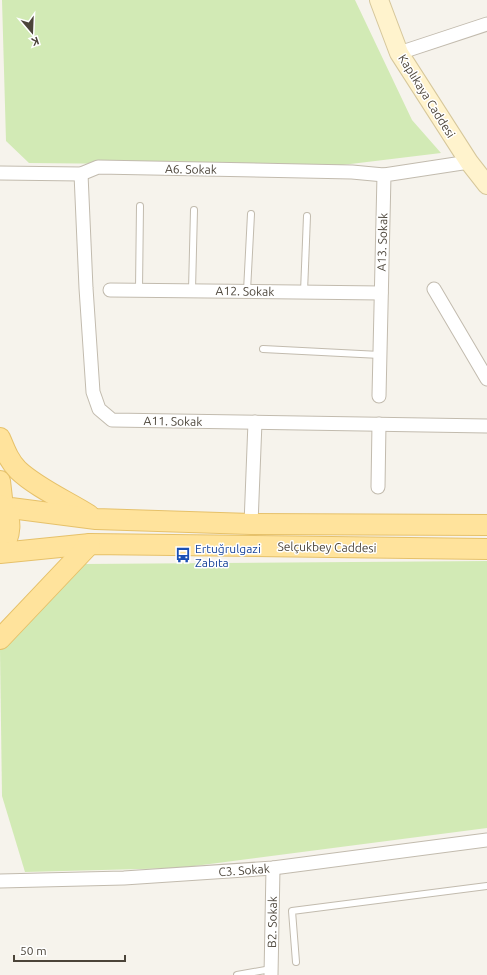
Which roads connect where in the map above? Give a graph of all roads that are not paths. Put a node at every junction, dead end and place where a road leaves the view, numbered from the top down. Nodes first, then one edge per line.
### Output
1 (379, 0) edge
2 (487, 24) edge
3 (399, 53) junction
4 (469, 162) junction
5 (0, 173) edge
6 (81, 174) junction
7 (384, 175) junction
8 (487, 185) edge
9 (140, 206) dead end
10 (194, 210) dead end
11 (251, 214) dead end
12 (307, 216) dead end
13 (139, 289) junction
14 (434, 289) dead end
15 (110, 290) dead end
16 (192, 290) junction
17 (247, 291) junction
18 (304, 292) junction
19 (381, 293) junction
20 (263, 349) dead end
21 (380, 355) junction
22 (487, 379) edge
23 (379, 396) dead end
24 (255, 422) junction
25 (379, 424) junction
26 (487, 426) edge
27 (0, 438) edge
28 (0, 481) edge
29 (378, 487) dead end
30 (1, 506) edge
31 (96, 519) junction
32 (251, 524) junction
33 (487, 525) edge
34 (90, 544) junction
35 (487, 549) edge
36 (0, 552) edge
37 (0, 639) edge
38 (487, 840) edge
39 (273, 868) junction
40 (0, 881) edge
41 (487, 886) edge
42 (296, 962) dead end
43 (271, 972) edge
44 (236, 975) edge

1 - 3 main road, Kaplıkaya Caddesi
2 - 3 street
3 - 4 main road, Kaplıkaya Caddesi
4 - 7 street
4 - 8 main road, Kaplıkaya Caddesi
5 - 6 street, A6. Sokak
6 - 7 street, A6. Sokak
6 - 24 street, A11. Sokak
7 - 19 street, A13. Sokak
9 - 13 lane
10 - 16 lane
11 - 17 lane
12 - 18 lane
13 - 15 street, A12. Sokak
13 - 16 street, A12. Sokak
14 - 22 street
16 - 17 street, A12. Sokak
17 - 18 street, A12. Sokak
18 - 19 street, A12. Sokak
19 - 21 street, A13. Sokak
20 - 21 lane
21 - 23 street, A13. Sokak
24 - 25 street, A11. Sokak
24 - 32 street
25 - 26 street, A11. Sokak
25 - 29 street
27 - 31 main road
28 - 30 main road
30 - 31 main road, Selçukbey Caddesi
30 - 36 main road
31 - 32 main road, Selçukbey Caddesi
32 - 33 main road, Selçukbey Caddesi
34 - 35 main road, Selçukbey Caddesi
34 - 36 main road, Selçukbey Caddesi
34 - 37 main road
38 - 39 street, C3. Sokak
39 - 40 street, C3. Sokak
39 - 43 street, B2. Sokak
41 - 42 lane
43 - 44 lane

